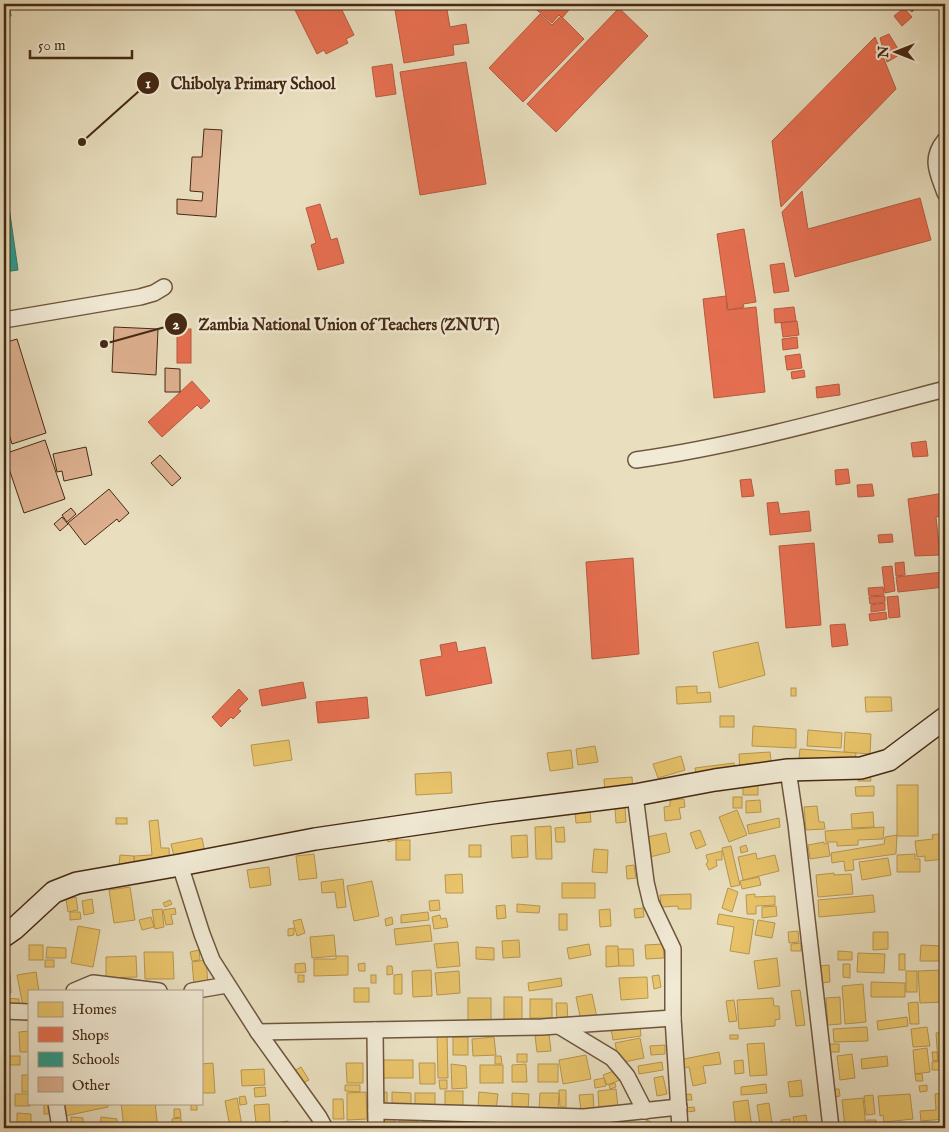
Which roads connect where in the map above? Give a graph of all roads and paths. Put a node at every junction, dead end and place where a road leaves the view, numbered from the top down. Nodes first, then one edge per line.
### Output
1 (945, 140) edge
2 (945, 193) edge
3 (164, 288) dead end
4 (4, 320) edge
5 (945, 389) edge
6 (636, 460) dead end
7 (945, 718) edge
8 (788, 770) junction
9 (635, 795) junction
10 (180, 865) junction
11 (4, 936) edge
12 (227, 985) junction
13 (77, 990) edge
14 (150, 990) edge
15 (198, 990) edge
16 (4, 1011) edge
17 (28, 1012) edge
18 (673, 1018) junction
19 (559, 1026) junction
20 (375, 1030) junction
21 (258, 1032) junction
22 (56, 1104) edge
23 (679, 1107) junction
24 (376, 1111) junction
25 (644, 1111) junction
26 (60, 1128) edge
27 (325, 1128) edge
28 (376, 1128) edge
29 (680, 1128) edge
30 (831, 1128) edge

1 - 2 street
3 - 4 street
5 - 6 street
7 - 8 street
8 - 9 street
8 - 30 street
9 - 10 street
9 - 18 street
10 - 11 street
10 - 12 street
12 - 15 street
12 - 21 street
13 - 14 street
16 - 17 street
18 - 19 street
18 - 23 street
19 - 20 street
19 - 25 street
20 - 21 street
20 - 24 street
21 - 27 street
22 - 26 street
23 - 25 street
23 - 29 street
24 - 25 street
24 - 28 street

